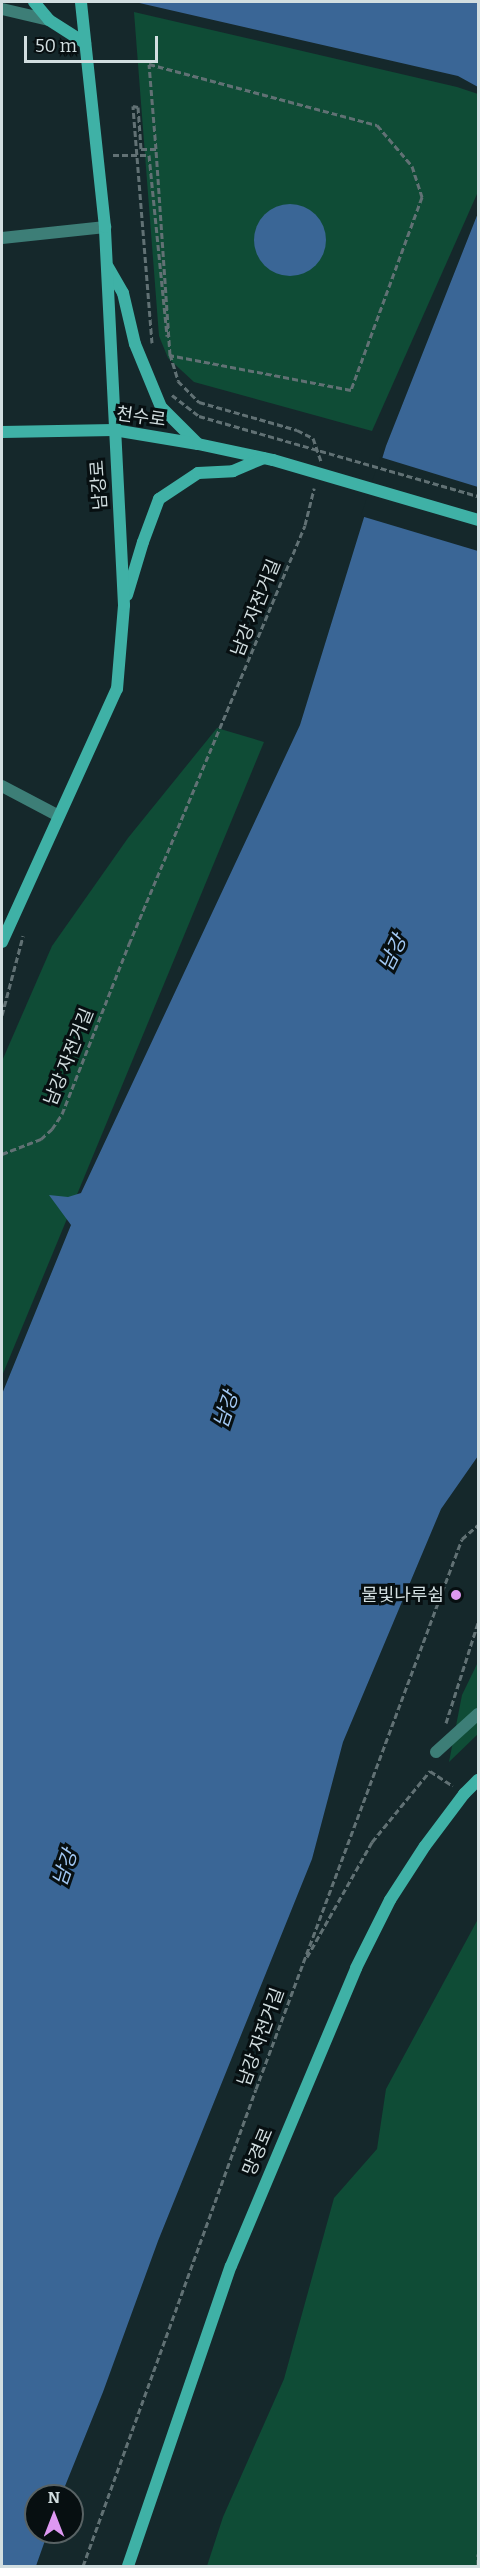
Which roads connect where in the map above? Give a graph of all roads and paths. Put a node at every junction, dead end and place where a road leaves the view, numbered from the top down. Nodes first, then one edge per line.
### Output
1 (34, 2) edge
2 (81, 2) edge
3 (2, 9) edge
4 (49, 20) junction
5 (85, 43) junction
6 (156, 149) junction
7 (136, 154) junction
8 (98, 156) junction
9 (105, 227) junction
10 (2, 238) edge
11 (106, 265) junction
12 (153, 354) dead end
13 (170, 355) junction
14 (167, 391) dead end
15 (114, 430) junction
16 (2, 432) edge
17 (198, 444) junction
18 (268, 459) junction
19 (320, 469) dead end
20 (316, 480) dead end
21 (478, 496) edge
22 (478, 520) edge
23 (124, 605) junction
24 (2, 786) edge
25 (59, 816) junction
26 (2, 942) edge
27 (2, 1154) edge
28 (478, 1525) edge
29 (478, 1623) edge
30 (478, 1714) edge
31 (436, 1752) junction
32 (430, 1771) junction
33 (478, 1780) edge
34 (464, 1794) junction
35 (302, 1966) junction
36 (478, 2554) edge
37 (83, 2566) edge
38 (128, 2566) edge
39 (478, 2566) edge

1 - 4 street
2 - 5 street, 남강로
3 - 4 street
4 - 5 street
5 - 8 street, 남강로
6 - 7 path
6 - 13 path
6 - 13 path
7 - 8 path
7 - 12 path
7 - 13 path
8 - 9 street, 남강로
9 - 10 street
9 - 11 street, 남강로
11 - 15 street, 남강로
11 - 17 street
13 - 19 path
14 - 21 path
15 - 16 street, 천수로
15 - 17 street, 천수로
15 - 23 street, 남강로
17 - 18 street, 천수로
18 - 22 street, 천수로
18 - 23 street
20 - 27 path, 남강 자전거길
23 - 25 street, 남강로
24 - 25 street
25 - 26 street, 남강로
28 - 35 path, 남강 자전거길
29 - 31 path
30 - 31 street
31 - 32 path
32 - 34 path
32 - 35 path
33 - 34 street, 망경로
34 - 38 street, 망경로
35 - 37 path, 남강 자전거길
36 - 39 path

